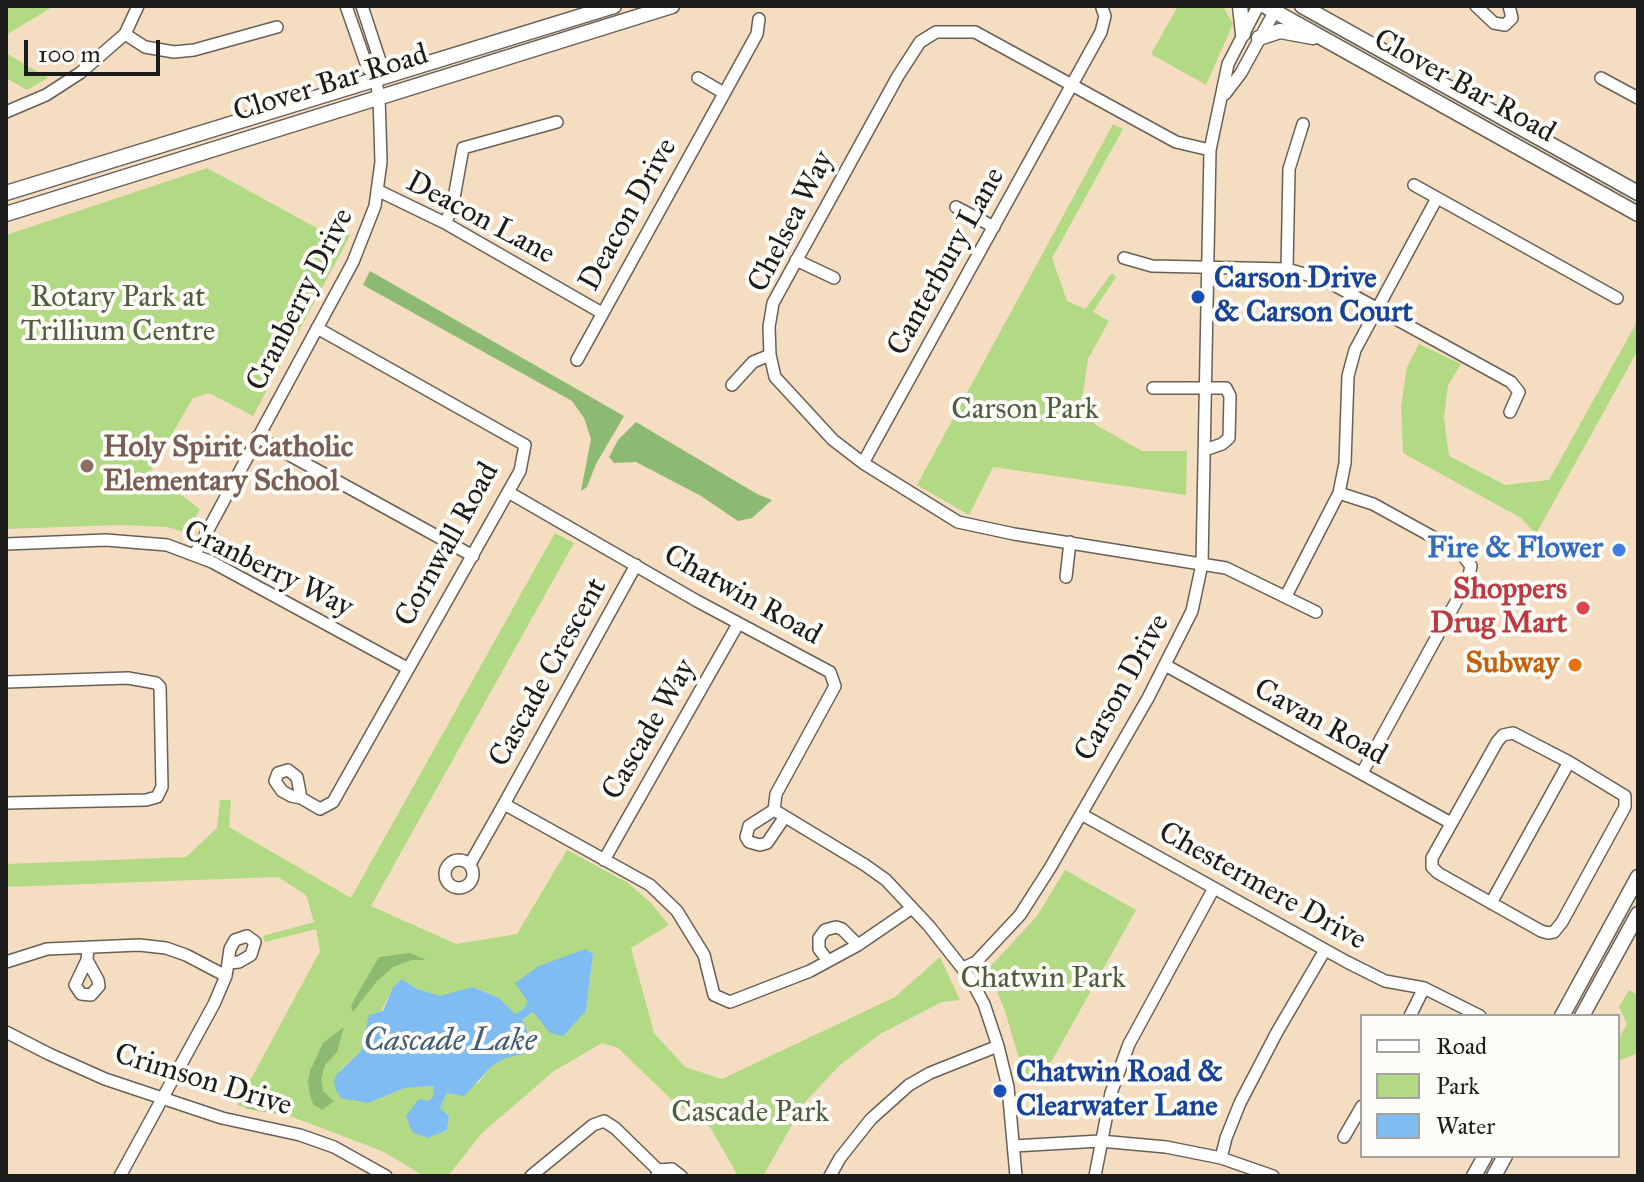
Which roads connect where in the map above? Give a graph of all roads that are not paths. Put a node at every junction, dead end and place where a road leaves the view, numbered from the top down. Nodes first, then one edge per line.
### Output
1 (138, 6) edge
2 (346, 6) edge
3 (362, 6) edge
4 (614, 6) edge
5 (672, 6) edge
6 (1240, 6) edge
7 (1258, 6) edge
8 (1302, 6) edge
9 (1313, 6) edge
10 (1476, 6) edge
11 (1509, 6) edge
12 (1102, 8) dead end
13 (1273, 8) edge
14 (1324, 18) junction
15 (759, 19) dead end
16 (277, 27) dead end
17 (125, 34) junction
18 (1243, 34) junction
19 (1259, 38) junction
20 (1328, 40) junction
21 (375, 77) junction
22 (698, 78) dead end
23 (1601, 78) dead end
24 (1072, 85) junction
25 (724, 93) junction
26 (379, 96) junction
27 (1223, 97) junction
28 (1638, 98) edge
29 (6, 112) edge
30 (557, 122) dead end
31 (1303, 124) dead end
32 (1210, 150) junction
33 (1414, 185) dead end
34 (377, 190) junction
35 (6, 193) edge
36 (1638, 193) edge
37 (1437, 198) junction
38 (956, 207) dead end
39 (6, 214) edge
40 (1638, 214) edge
41 (445, 223) junction
42 (994, 227) junction
43 (1124, 258) dead end
44 (796, 260) junction
45 (1209, 268) junction
46 (1287, 269) junction
47 (834, 278) dead end
48 (1617, 298) dead end
49 (1377, 307) junction
50 (602, 313) junction
51 (317, 328) junction
52 (770, 355) junction
53 (577, 360) dead end
54 (732, 385) dead end
55 (1207, 387) junction
56 (1153, 388) dead end
57 (1510, 412) dead end
58 (257, 437) junction
59 (1205, 450) junction
60 (863, 463) junction
61 (508, 492) junction
62 (1339, 493) junction
63 (1070, 542) junction
64 (6, 544) edge
65 (195, 554) junction
66 (473, 556) junction
67 (1202, 564) junction
68 (636, 565) junction
69 (1066, 577) dead end
70 (1286, 596) junction
71 (1316, 612) dead end
72 (738, 624) junction
73 (1165, 665) junction
74 (407, 668) junction
75 (6, 682) edge
76 (1569, 762) junction
77 (1362, 773) junction
78 (301, 798) dead end
79 (6, 803) edge
80 (504, 804) junction
81 (774, 810) junction
82 (1081, 814) junction
83 (784, 818) junction
84 (1451, 823) junction
85 (604, 860) junction
86 (470, 864) dead end
87 (1638, 877) edge
88 (1214, 888) junction
89 (1491, 903) junction
90 (912, 908) junction
91 (1638, 914) edge
92 (858, 945) junction
93 (88, 947) junction
94 (1325, 950) junction
95 (87, 960) dead end
96 (828, 961) junction
97 (6, 962) edge
98 (229, 963) dead end
99 (963, 968) junction
100 (226, 976) junction
101 (1424, 988) junction
102 (1411, 1014) edge
103 (1476, 1014) edge
104 (1563, 1014) edge
105 (1583, 1014) edge
106 (6, 1032) edge
107 (998, 1046) junction
108 (162, 1099) junction
109 (1360, 1109) edge
110 (1344, 1137) dead end
111 (1100, 1141) junction
112 (1014, 1146) junction
113 (1221, 1158) junction
114 (1484, 1158) edge
115 (1504, 1158) edge
116 (658, 1173) edge
117 (120, 1176) edge
118 (386, 1176) edge
119 (531, 1176) edge
120 (681, 1176) edge
121 (830, 1176) edge
122 (1016, 1176) edge
123 (1095, 1176) edge
124 (1273, 1176) edge
125 (1474, 1176) edge
126 (1494, 1176) edge

1 - 17 street
2 - 21 street
3 - 21 street
4 - 21 main road, Clover Bar Road
5 - 26 main road, Clover Bar Road
6 - 18 main road
7 - 18 street, Carson Drive
8 - 14 main road, Clover Bar Road
9 - 14 main road
10 - 11 street
12 - 24 street, Canterbury Lane
13 - 19 street, Carson Drive
13 - 20 main road, Clover Bar Road
14 - 36 main road, Clover Bar Road
15 - 25 street, Deacon Drive
16 - 17 street
17 - 29 street
18 - 27 street, Carson Drive
19 - 20 main road
19 - 27 street, Carson Drive
20 - 40 main road, Clover Bar Road
21 - 26 street, Cranberry Drive
21 - 35 main road, Clover Bar Road
22 - 25 street
23 - 28 street
24 - 32 street, Chelsea Way
24 - 42 street, Canterbury Lane
24 - 44 street, Chelsea Way
25 - 50 street, Deacon Drive
26 - 34 street, Cranberry Drive
26 - 39 main road, Clover Bar Road
27 - 32 street, Carson Drive
30 - 41 street
31 - 46 street
32 - 45 street, Carson Drive
33 - 37 street
34 - 41 street, Deacon Lane
34 - 51 street, Cranberry Drive
37 - 48 street
37 - 49 street
38 - 42 street
41 - 50 street, Deacon Lane
42 - 60 street, Canterbury Lane
43 - 45 street
44 - 47 street
44 - 52 street, Chelsea Way
45 - 46 street
45 - 55 street, Carson Drive
46 - 49 street
49 - 57 street
49 - 62 street
50 - 53 street, Deacon Drive
51 - 58 street, Cranberry Drive
51 - 61 street, Cornwall Road
52 - 54 street
52 - 60 street, Chelsea Way
55 - 56 street
55 - 59 street, Carson Drive
55 - 59 street
58 - 65 street, Cranberry Drive
58 - 66 street
59 - 67 street, Carson Drive
60 - 63 street, Chelsea Way
61 - 66 street, Cornwall Road
61 - 68 street, Chatwin Road
62 - 70 street
62 - 77 street
63 - 67 street, Chelsea Way
63 - 69 street
64 - 65 street, Cranberry Way
65 - 74 street, Cranberry Way
66 - 74 street, Cornwall Road
67 - 70 street, Chelsea Way
67 - 73 street, Carson Drive
68 - 72 street, Chatwin Road
68 - 80 street, Cascade Crescent
70 - 71 street, Chelsea Way
72 - 81 street, Chatwin Road
72 - 85 street, Cascade Way
73 - 77 street, Cavan Road
73 - 82 street, Carson Drive
74 - 78 street, Cornwall Road
75 - 79 street
76 - 84 street
76 - 89 street
76 - 89 street
77 - 84 street, Cavan Road
80 - 85 street, Cascade Crescent
80 - 86 street, Cascade Crescent
81 - 83 street
81 - 83 street
82 - 88 street, Chestermere Drive
82 - 99 street, Carson Drive
83 - 90 street
84 - 89 street
85 - 96 street, Cascade Crescent
87 - 104 main road
88 - 94 street, Chestermere Drive
88 - 111 street
90 - 92 street, Cascade Crescent
90 - 99 street
91 - 105 main road
92 - 96 street, Cascade Crescent
92 - 96 street
93 - 95 street
93 - 97 street
93 - 100 street
94 - 101 street, Chestermere Drive
94 - 113 street
98 - 100 street
99 - 107 street
100 - 108 street
101 - 102 street
101 - 103 street, Chestermere Drive
106 - 108 street, Crimson Drive
107 - 112 street
107 - 121 street
108 - 117 street
108 - 118 street, Crimson Drive
109 - 110 street
111 - 112 street
111 - 113 street
111 - 123 street
112 - 122 street
113 - 124 street
114 - 125 main road
115 - 126 main road
116 - 119 street
116 - 120 street

